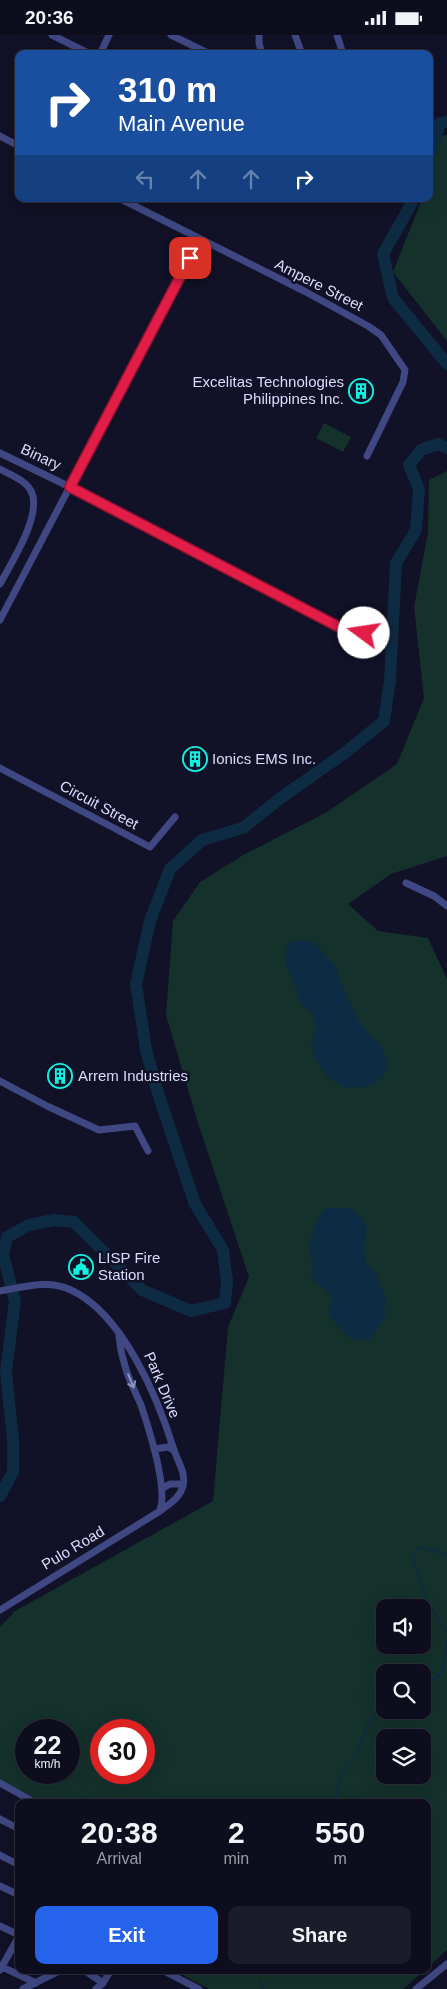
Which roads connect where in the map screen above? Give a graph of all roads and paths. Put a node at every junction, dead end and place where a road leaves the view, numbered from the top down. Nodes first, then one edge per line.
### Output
1 (52, 35) edge
2 (109, 35) edge
3 (171, 35) edge
4 (260, 35) edge
5 (295, 35) edge
6 (337, 35) edge
7 (82, 50) edge
8 (102, 50) edge
9 (202, 50) edge
10 (261, 50) edge
11 (301, 50) edge
12 (342, 50) edge
13 (0, 136) edge
14 (15, 144) edge
15 (127, 202) edge
16 (199, 240) junction
17 (0, 453) edge
18 (367, 456) dead end
19 (0, 469) edge
20 (70, 487) junction
21 (0, 584) edge
22 (0, 620) edge
23 (364, 633) dead end
24 (0, 768) edge
25 (175, 817) dead end
26 (406, 883) dead end
27 (447, 906) edge
28 (0, 1081) edge
29 (148, 1151) dead end
30 (0, 1291) edge
31 (118, 1334) junction
32 (154, 1449) junction
33 (174, 1450) junction
34 (184, 1484) junction
35 (163, 1488) junction
36 (160, 1511) junction
37 (0, 1610) edge
38 (0, 1783) edge
39 (29, 1799) edge
40 (0, 1819) edge
41 (15, 1827) edge
42 (0, 1855) edge
43 (15, 1863) edge
44 (0, 1886) edge
45 (15, 1893) edge
46 (0, 1926) edge
47 (15, 1934) edge
48 (15, 1943) edge
49 (447, 1963) edge
50 (0, 1968) edge
51 (53, 1974) edge
52 (90, 1974) edge
53 (109, 1974) edge
54 (170, 1974) edge
55 (36, 1983) junction
56 (103, 1983) junction
57 (23, 1989) edge
58 (96, 1989) edge
59 (199, 1989) edge
60 (416, 1989) edge

1 - 7 street
2 - 8 street
3 - 9 street
4 - 10 street
5 - 11 street
6 - 12 street
13 - 14 street
15 - 16 street, Ampere Street
16 - 18 street, Ampere Street
16 - 20 street
17 - 20 street, Binary
19 - 21 street
20 - 22 street
20 - 23 street, Binary
24 - 25 street, Circuit Street
26 - 27 street
28 - 29 street
30 - 31 street, Park Drive
31 -> 32 street, Park Drive
31 - 33 street, Park Drive
32 - 33 street
32 - 35 street, Park Drive
33 - 34 street, Park Drive
34 - 35 street
34 - 36 street
35 - 36 street, Park Drive
36 - 37 street, Pulo Road
38 - 39 street
40 - 41 street
42 - 43 street
44 - 45 street
46 - 47 street
48 - 50 street
49 - 60 street
50 - 55 street
51 - 55 street
52 - 56 street
53 - 56 street
54 - 59 street
55 - 57 street
56 - 58 street

